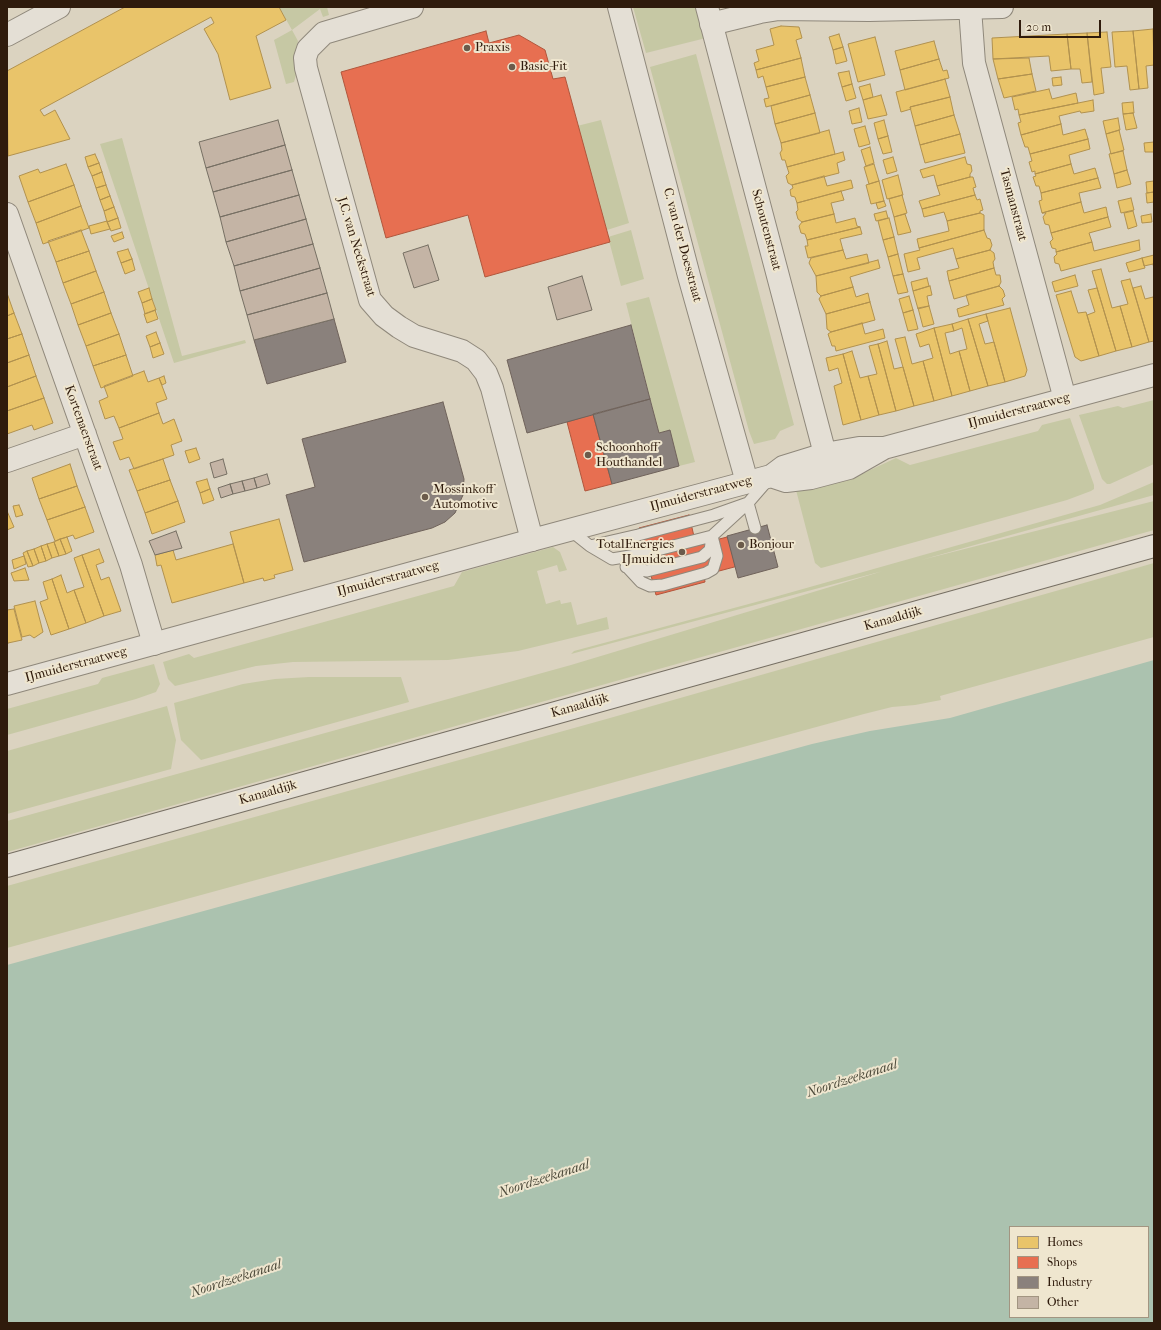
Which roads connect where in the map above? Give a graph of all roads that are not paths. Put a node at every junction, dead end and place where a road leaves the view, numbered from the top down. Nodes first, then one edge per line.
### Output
1 (59, 7) edge
2 (412, 7) edge
3 (619, 7) edge
4 (1002, 7) edge
5 (970, 8) junction
6 (709, 16) edge
7 (7, 36) edge
8 (7, 214) edge
9 (1154, 375) edge
10 (1065, 399) junction
11 (85, 434) junction
12 (884, 448) junction
13 (825, 454) junction
14 (7, 461) edge
15 (771, 476) junction
16 (747, 492) junction
17 (755, 528) dead end
18 (569, 529) junction
19 (712, 536) junction
20 (532, 540) junction
21 (590, 546) junction
22 (1154, 546) edge
23 (612, 559) junction
24 (628, 568) junction
25 (154, 644) junction
26 (7, 684) edge
27 (7, 866) edge

1 - 7 street
2 - 20 street, J.C. van Neckstraat
3 - 16 street, C. van der Doesstraat
4 - 5 street
5 - 6 street
5 - 10 street, Tasmanstraat
6 - 13 street, Schoutenstraat
8 - 11 street, Kortenaerstraat
9 - 10 street, IJmuiderstraatweg
10 - 12 street, IJmuiderstraatweg
11 - 14 street
11 - 25 street, Kortenaerstraat
12 - 13 street, IJmuiderstraatweg
12 - 15 street, IJmuiderstraatweg
13 - 15 street, IJmuiderstraatweg
15 - 16 street, IJmuiderstraatweg
16 - 17 lane
16 - 18 street, IJmuiderstraatweg
16 - 19 lane
16 - 21 lane
18 - 20 street, IJmuiderstraatweg
18 - 21 lane
19 - 23 lane
19 - 24 lane
19 - 24 lane
20 - 25 street, IJmuiderstraatweg
21 - 23 lane
22 - 27 street, Kanaaldijk
23 - 24 lane
25 - 26 street, IJmuiderstraatweg

